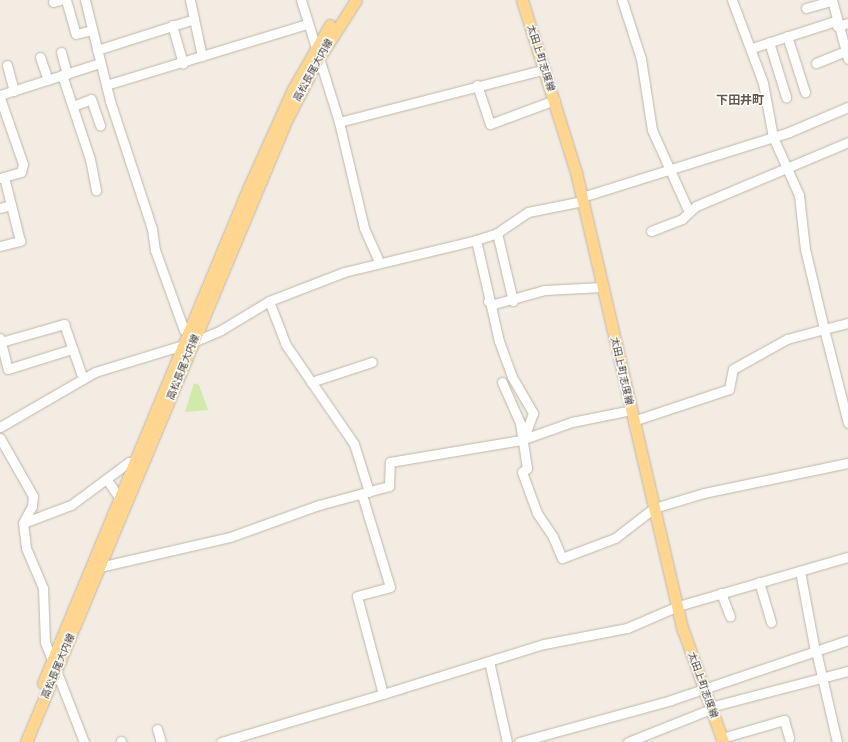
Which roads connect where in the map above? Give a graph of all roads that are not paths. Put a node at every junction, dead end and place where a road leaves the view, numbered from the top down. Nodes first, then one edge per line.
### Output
1 (66, 0) edge
2 (85, 0) edge
3 (190, 0) edge
4 (301, 0) edge
5 (347, 0) edge
6 (356, 0) edge
7 (522, 0) edge
8 (622, 0) edge
9 (732, 0) edge
10 (832, 0) edge
11 (806, 8) dead end
12 (194, 19) junction
13 (836, 23) junction
14 (848, 23) edge
15 (307, 24) junction
16 (172, 25) junction
17 (92, 30) junction
18 (787, 36) junction
19 (769, 42) junction
20 (752, 48) junction
21 (97, 50) junction
22 (61, 52) dead end
23 (316, 55) junction
24 (847, 55) edge
25 (202, 56) junction
26 (40, 57) dead end
27 (183, 62) junction
28 (100, 63) junction
29 (816, 63) dead end
30 (6, 65) dead end
31 (545, 69) junction
32 (65, 75) junction
33 (48, 80) junction
34 (106, 85) junction
35 (477, 85) junction
36 (14, 91) junction
37 (805, 92) dead end
38 (0, 97) edge
39 (786, 97) dead end
40 (554, 100) junction
41 (73, 106) junction
42 (848, 107) edge
43 (339, 122) junction
44 (100, 125) dead end
45 (773, 137) junction
46 (848, 142) edge
47 (672, 169) junction
48 (786, 169) junction
49 (2, 178) edge
50 (96, 190) dead end
51 (582, 199) junction
52 (11, 205) junction
53 (0, 208) edge
54 (688, 212) junction
55 (651, 231) dead end
56 (497, 233) junction
57 (476, 240) junction
58 (0, 246) edge
59 (379, 261) junction
60 (602, 287) junction
61 (269, 301) junction
62 (488, 301) junction
63 (513, 301) junction
64 (848, 323) edge
65 (824, 329) junction
66 (1, 340) edge
67 (188, 340) junction
68 (72, 349) junction
69 (372, 362) dead end
70 (83, 379) junction
71 (311, 382) junction
72 (502, 382) dead end
73 (632, 416) junction
74 (848, 423) edge
75 (0, 427) edge
76 (0, 438) edge
77 (523, 438) junction
78 (848, 463) edge
79 (134, 464) junction
80 (108, 480) junction
81 (366, 494) junction
82 (119, 497) junction
83 (654, 508) junction
84 (23, 523) junction
85 (848, 557) edge
86 (95, 568) junction
87 (800, 571) junction
88 (759, 582) junction
89 (721, 593) junction
90 (678, 606) junction
91 (730, 616) dead end
92 (771, 622) dead end
93 (848, 640) edge
94 (816, 651) junction
95 (489, 661) junction
96 (53, 664) junction
97 (848, 671) edge
98 (823, 678) junction
99 (704, 688) junction
100 (383, 694) junction
101 (711, 708) junction
102 (157, 729) dead end
103 (789, 738) dead end
104 (722, 740) edge
105 (834, 741) edge
106 (17, 742) edge
107 (26, 742) edge
108 (84, 742) edge
109 (161, 742) edge
110 (221, 742) edge
111 (507, 742) edge
112 (519, 742) edge
113 (628, 742) edge

1 - 17 street
2 - 17 street
3 - 12 street
4 - 15 street
5 - 23 main road, 高松長尾大内線
6 - 23 main road, 高松長尾大内線
7 - 31 main road, 太田上町志度線
8 - 47 street
9 - 20 street
10 - 11 street
10 - 13 street
12 - 16 street
12 - 25 street
13 - 14 street
13 - 18 street
13 - 24 street
15 - 23 street
15 - 25 street
16 - 21 street
16 - 27 street
17 - 21 street
18 - 19 street
18 - 37 street
19 - 20 street
19 - 39 street
20 - 45 street
21 - 28 street
22 - 32 street
23 - 43 street
23 - 67 main road, 高松長尾大内線
24 - 29 street
25 - 27 street
26 - 33 street
27 - 34 street
28 - 32 street
28 - 34 street
30 - 36 street
31 - 35 street
31 - 40 main road, 太田上町志度線
32 - 33 street
32 - 41 street
33 - 36 street
34 - 67 street
35 - 40 street
35 - 43 street
36 - 38 street
38 - 49 street
40 - 51 main road, 太田上町志度線
41 - 44 street
41 - 50 street
42 - 45 street
43 - 59 street
45 - 47 street
45 - 48 street
46 - 48 street
47 - 51 street
47 - 54 street
48 - 54 street
48 - 65 street
49 - 52 street
51 - 56 street
51 - 60 main road, 太田上町志度線
52 - 53 street
52 - 58 street
54 - 55 street
56 - 57 street
56 - 63 street
57 - 59 street
57 - 62 street
59 - 61 street
60 - 63 street
60 - 73 main road, 太田上町志度線
61 - 67 street
61 - 71 street
62 - 63 street
62 - 77 street
64 - 65 street
65 - 73 street
65 - 74 street
66 - 68 street
66 - 68 street
67 - 70 street
67 - 79 main road, 高松長尾大内線
67 - 86 main road, 高松長尾大内線
68 - 70 street
69 - 71 street
70 - 75 street
71 - 81 street
72 - 77 street
73 - 77 street
73 - 83 main road, 太田上町志度線
76 - 84 street
77 - 81 street
77 - 83 street
78 - 83 street
79 - 80 street
79 - 82 main road, 高松長尾大内線
80 - 82 street
80 - 84 street
81 - 86 street
81 - 100 street
82 - 86 main road, 高松長尾大内線
83 - 90 main road, 太田上町志度線
84 - 96 street
85 - 87 street
86 - 96 main road, 高松長尾大内線
87 - 88 street
87 - 94 street
88 - 89 street
88 - 92 street
89 - 90 street
89 - 91 street
90 - 95 street
90 - 99 main road, 太田上町志度線
93 - 94 street
94 - 98 street
94 - 99 street
95 - 100 street
95 - 111 street
96 - 106 main road, 高松長尾大内線
96 - 107 main road, 高松長尾大内線
96 - 108 street
97 - 98 street
98 - 101 street
98 - 105 street
99 - 101 main road, 太田上町志度線
99 - 112 street
100 - 110 street
101 - 104 main road, 太田上町志度線
101 - 113 street
102 - 109 street
103 - 104 street

